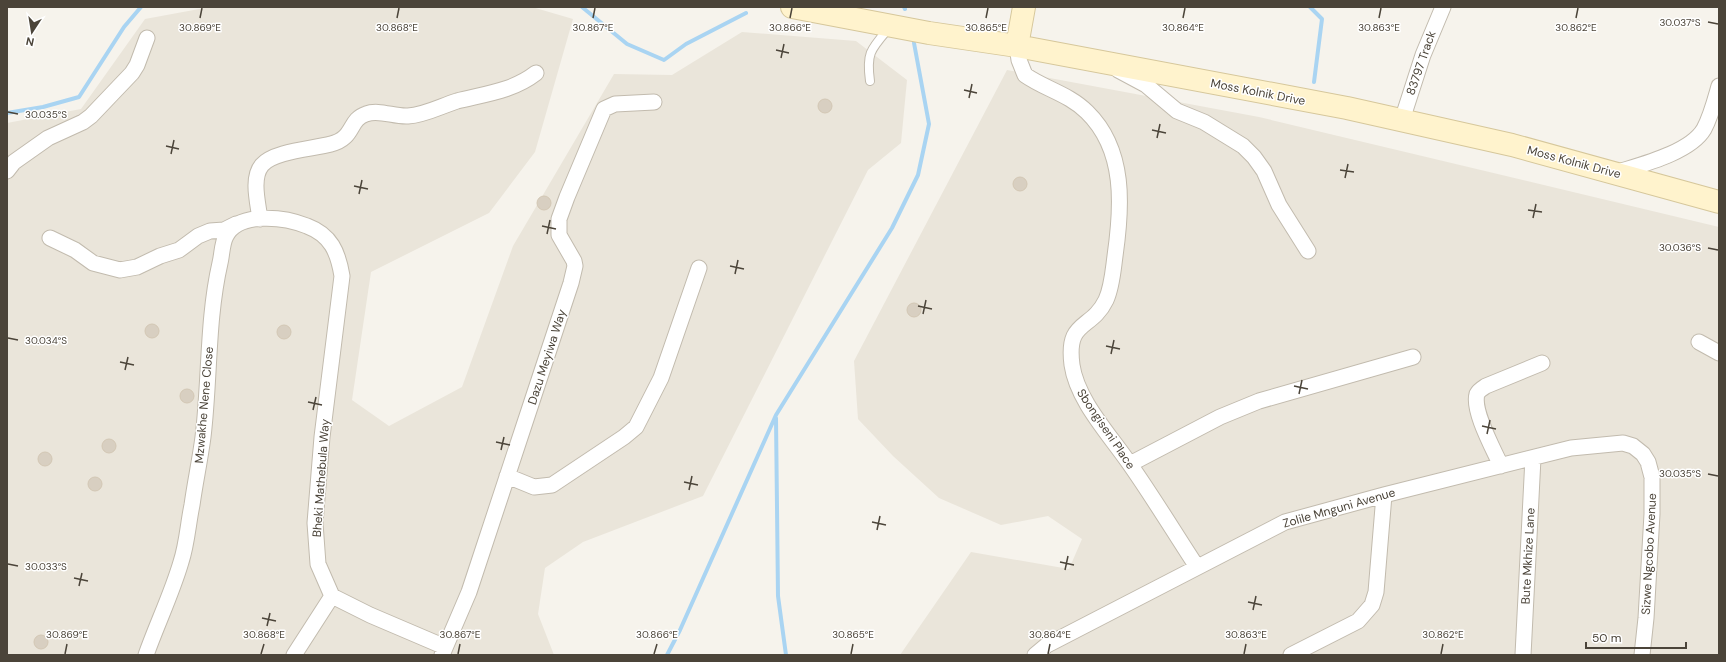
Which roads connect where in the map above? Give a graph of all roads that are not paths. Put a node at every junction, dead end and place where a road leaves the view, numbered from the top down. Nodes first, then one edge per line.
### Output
1 (792, 7) edge
2 (1024, 7) edge
3 (1443, 7) edge
4 (891, 25) junction
5 (147, 38) dead end
6 (1018, 46) junction
7 (1099, 62) junction
8 (536, 73) dead end
9 (870, 81) dead end
10 (1719, 86) edge
11 (654, 102) dead end
12 (1402, 120) junction
13 (7, 171) edge
14 (1615, 173) junction
15 (1719, 202) edge
16 (260, 218) junction
17 (237, 224) junction
18 (50, 238) dead end
19 (1308, 251) dead end
20 (699, 268) dead end
21 (1700, 342) dead end
22 (1719, 353) edge
23 (1413, 357) dead end
24 (1542, 363) dead end
25 (1623, 443) joint
26 (1533, 458) junction
27 (1130, 464) junction
28 (1501, 466) junction
29 (507, 476) junction
30 (1384, 495) junction
31 (1196, 567) junction
32 (332, 596) junction
33 (444, 651) edge
34 (146, 655) edge
35 (294, 655) edge
36 (1035, 655) edge
37 (1291, 655) edge
38 (1523, 655) edge
39 (1642, 655) edge

1 - 4 main road, Moss Kolnik Drive
2 - 6 main road
3 - 12 street, 83797 Track
4 - 6 main road, Moss Kolnik Drive
4 - 9 lane
5 - 13 street
6 - 7 main road, Moss Kolnik Drive
6 - 27 street, Sbongiseni Place
7 - 12 main road, Moss Kolnik Drive
7 - 19 street
8 - 16 street
10 - 14 street
11 - 29 street, Dazu Meyiwa Way
12 - 14 main road, Moss Kolnik Drive
14 - 15 main road, Moss Kolnik Drive
16 - 17 street
16 - 32 street, Bheki Mathebula Way
17 - 18 street
17 - 34 street, Mzwakhe Nene Close
20 - 29 street
21 - 22 street
23 - 27 street
24 - 28 street
25 - 26 street, Zolile Mnguni Avenue
25 - 39 street, Sizwe Ngcobo Avenue
26 - 28 street, Zolile Mnguni Avenue
26 - 38 street, Bute Mkhize Lane
27 - 31 street, Sbongiseni Place
28 - 30 street, Zolile Mnguni Avenue
29 - 33 street, Dazu Meyiwa Way
30 - 31 street, Zolile Mnguni Avenue
30 - 37 street
31 - 36 street, Zolile Mnguni Avenue
32 - 33 street
32 - 35 street

